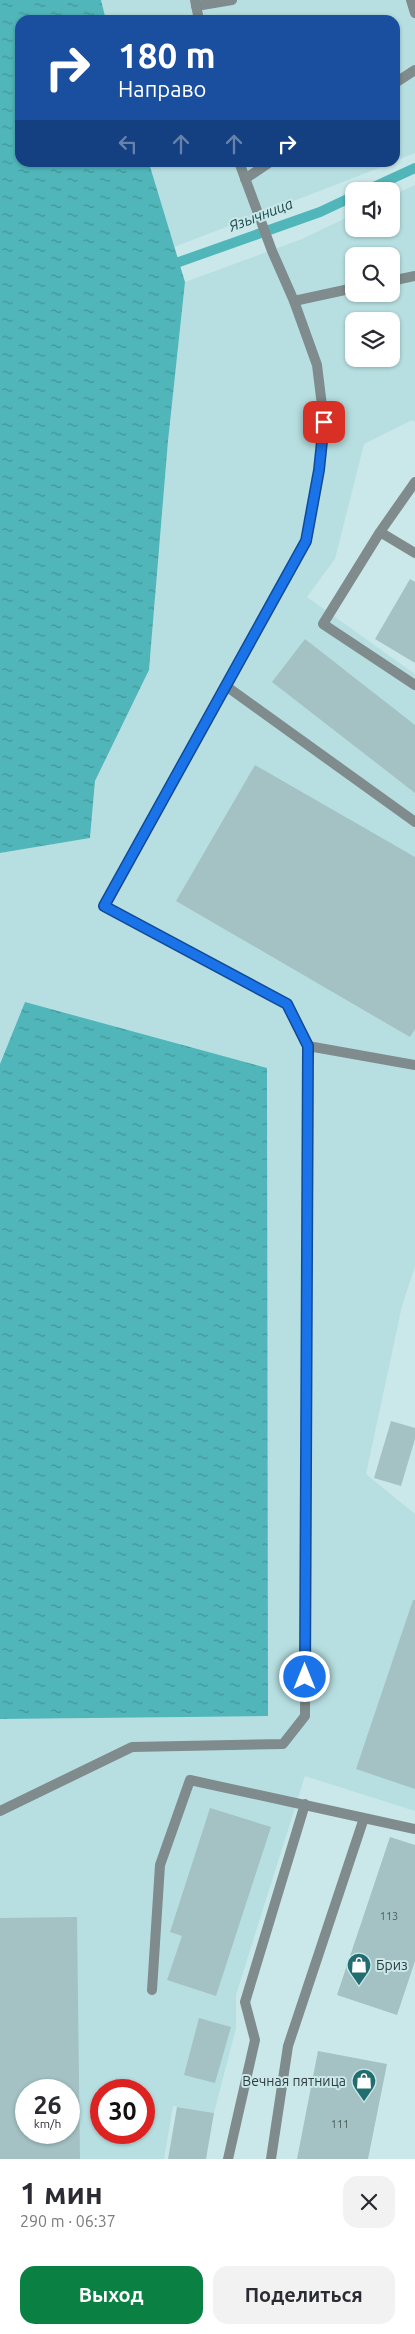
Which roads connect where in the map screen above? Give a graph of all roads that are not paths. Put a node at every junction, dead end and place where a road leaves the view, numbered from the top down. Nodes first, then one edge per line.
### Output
1 (232, 0) edge
2 (411, 0) edge
3 (196, 3) edge
4 (415, 13) edge
5 (415, 70) edge
6 (400, 80) edge
7 (241, 167) edge
8 (263, 167) edge
9 (245, 179) junction
10 (415, 276) edge
11 (400, 279) edge
12 (345, 290) edge
13 (294, 300) junction
14 (415, 482) edge
15 (380, 532) junction
16 (415, 552) edge
17 (415, 685) edge
18 (226, 686) junction
19 (415, 822) edge
20 (308, 1046) junction
21 (415, 1064) edge
22 (305, 1804) junction
23 (0, 1812) edge
24 (364, 1818) junction
25 (415, 1829) edge
26 (152, 1990) dead end
27 (228, 2159) edge
28 (271, 2159) edge

1 - 3 street
2 - 4 street
5 - 6 street
7 - 9 street
8 - 9 street
9 - 13 street
10 - 11 street
12 - 13 street
13 - 18 street
14 - 15 street
15 - 16 street
15 - 17 street
18 - 19 street
18 - 20 street
20 - 21 street
20 - 23 street
22 - 24 street
22 - 26 street
22 - 27 street
24 - 25 street
24 - 28 street

